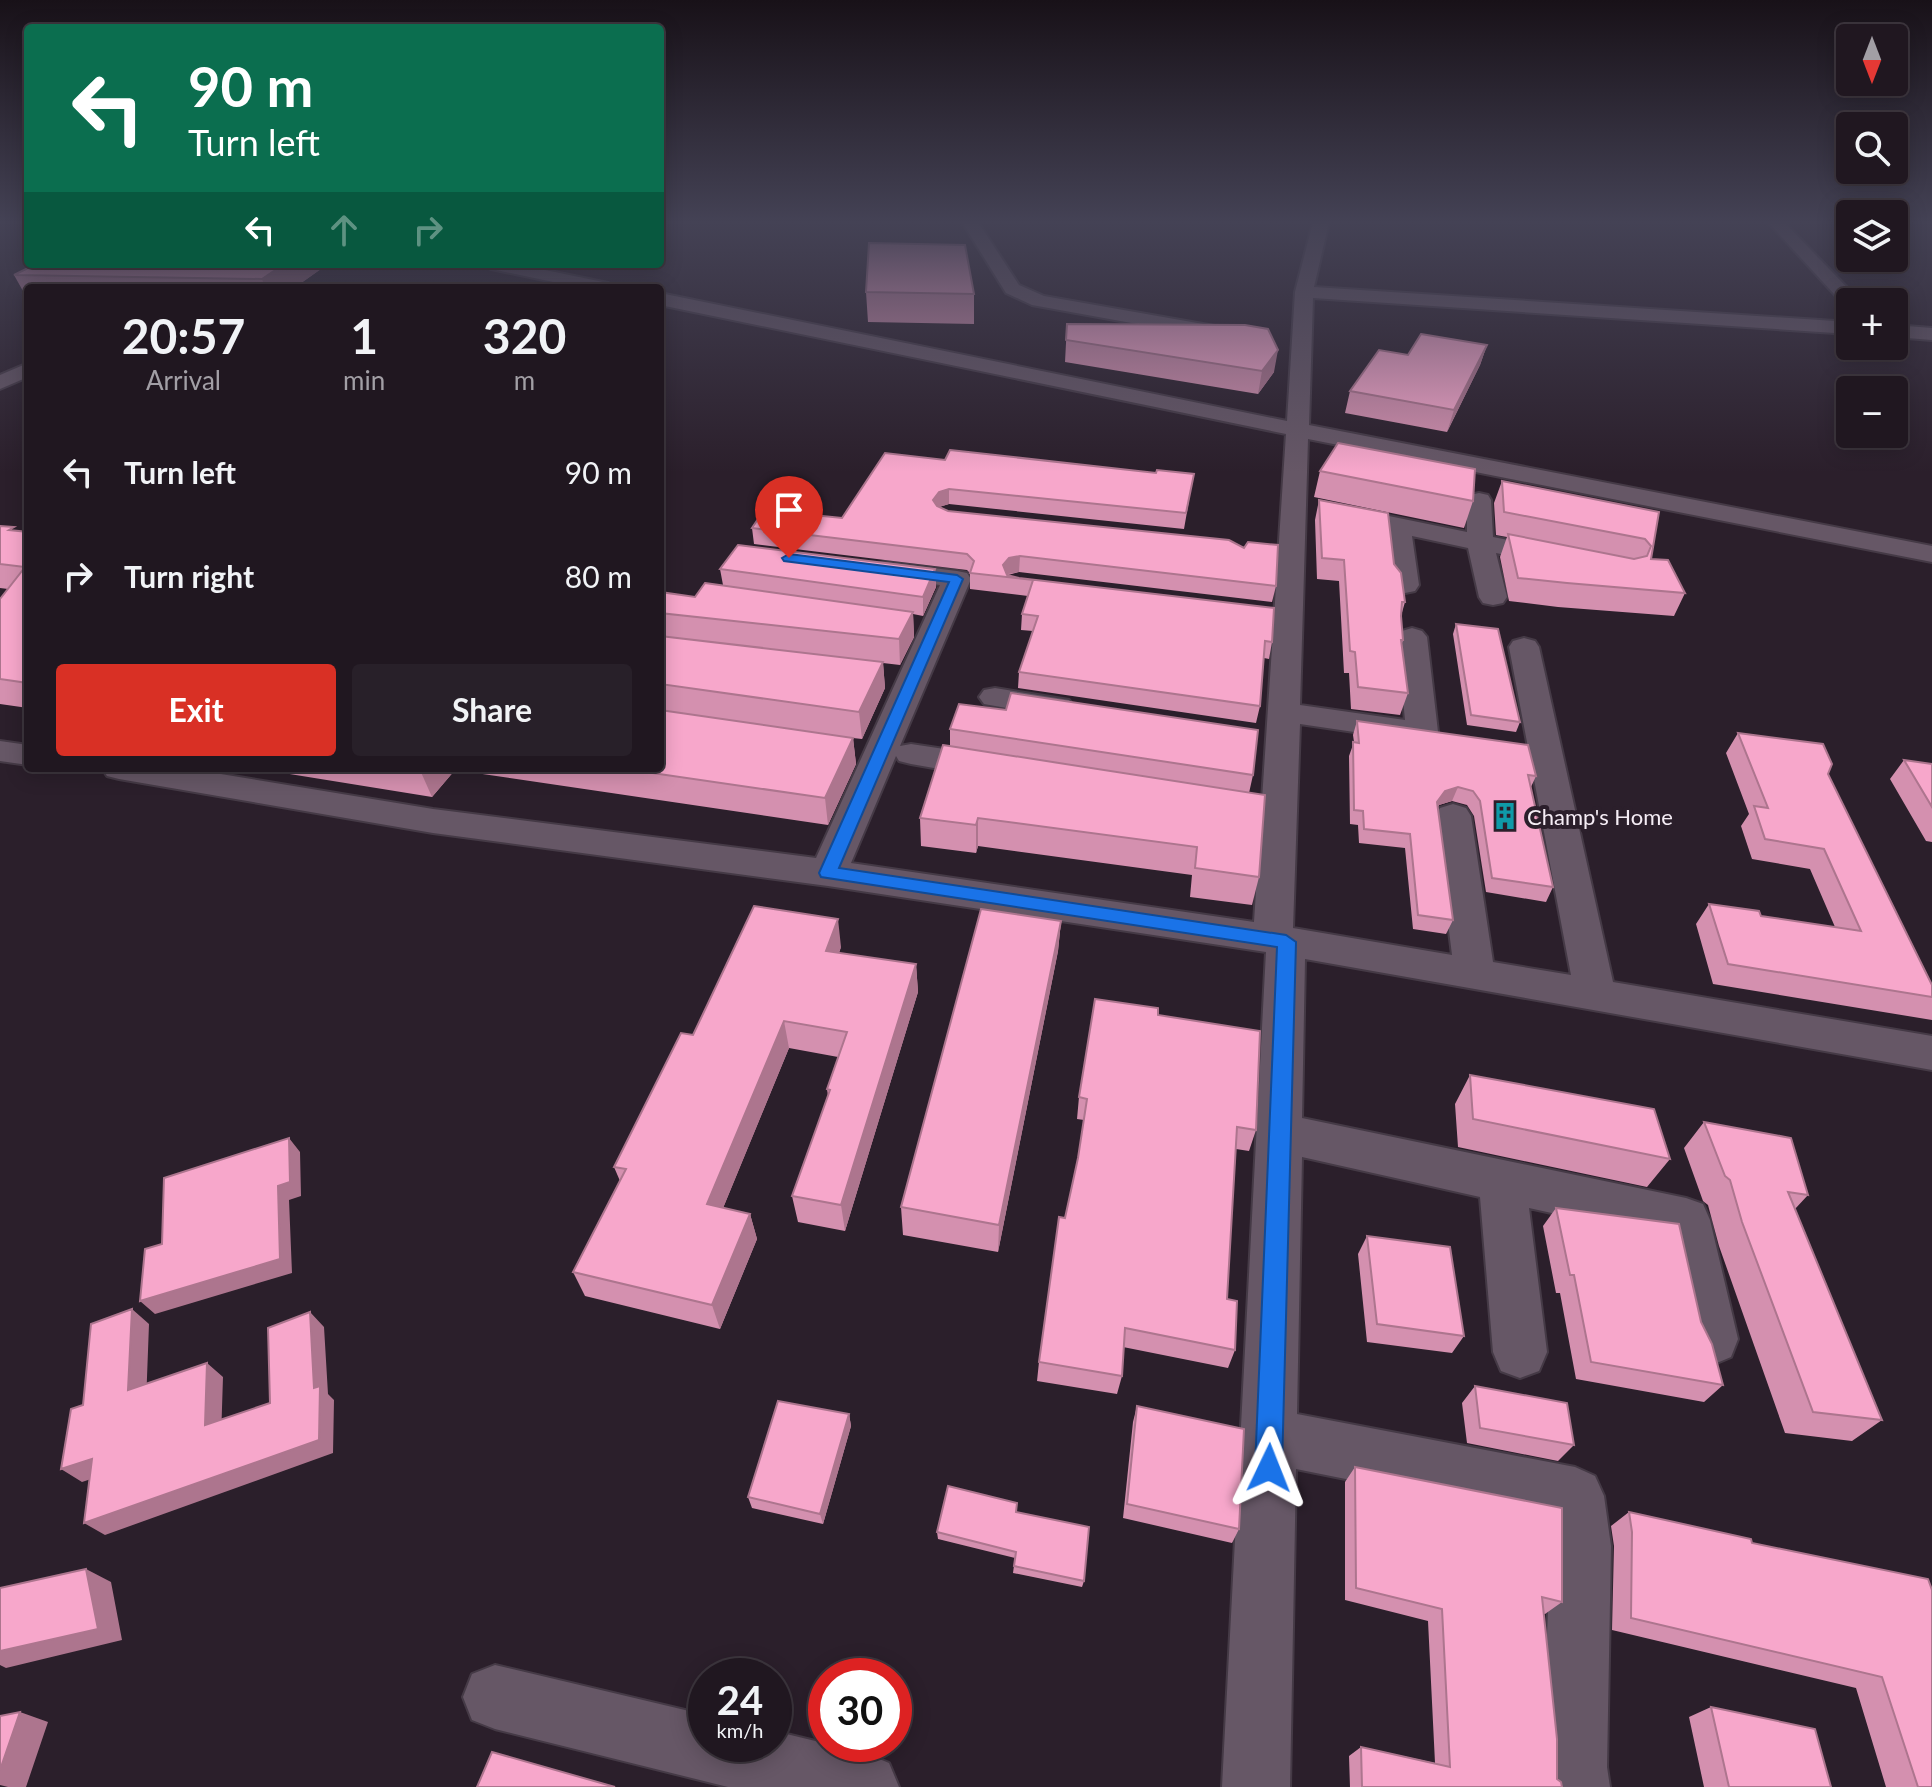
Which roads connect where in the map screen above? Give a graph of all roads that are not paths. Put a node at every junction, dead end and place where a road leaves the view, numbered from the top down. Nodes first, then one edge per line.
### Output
1 (691, 305) edge
2 (1064, 305) edge
3 (1302, 305) edge
4 (1507, 305) edge
5 (1836, 327) edge
6 (1908, 332) edge
7 (1932, 334) edge
8 (1240, 337) edge
9 (24, 371) edge
10 (0, 383) edge
11 (1297, 430) junction
12 (1479, 500) dead end
13 (1294, 505) junction
14 (1397, 525) junction
15 (1480, 542) junction
16 (1261, 548) edge
17 (1292, 551) junction
18 (1932, 554) edge
19 (1581, 562) edge
20 (852, 566) edge
21 (1405, 585) edge
22 (1493, 597) dead end
23 (1412, 637) dead end
24 (1524, 647) dead end
25 (995, 697) dead end
26 (1086, 711) edge
27 (1273, 729) junction
28 (0, 751) edge
29 (24, 754) edge
30 (879, 754) junction
31 (1016, 771) edge
32 (169, 772) edge
33 (270, 780) edge
34 (1453, 816) dead end
35 (828, 873) junction
36 (1280, 941) junction
37 (1475, 975) junction
38 (1595, 995) junction
39 (1932, 1053) edge
40 (1280, 1133) junction
41 (1502, 1181) junction
42 (1712, 1339) edge
43 (1520, 1352) dead end
44 (1270, 1436) junction
45 (495, 1697) dead end
46 (865, 1787) edge
47 (1256, 1787) edge
48 (1576, 1787) edge

1 - 11 street
2 - 8 street
3 - 11 street
4 - 5 street
6 - 7 street
9 - 10 street
11 - 13 street
11 - 18 street
12 - 15 street
13 - 14 street
13 - 17 street
14 - 15 street
14 - 21 street
15 - 19 street
15 - 22 street
16 - 17 street
17 - 27 street
20 - 30 street
23 - 27 street
24 - 38 street
25 - 26 street
27 - 36 street
28 - 29 street
30 - 31 street
30 - 35 street
32 - 33 street
33 - 35 street
34 - 37 street
35 - 36 street
36 - 37 street
36 - 40 street
37 - 38 street
38 - 39 street
40 - 41 street
40 - 44 street
41 - 42 street
41 - 43 street
44 - 47 street
44 - 48 street
45 - 46 street

